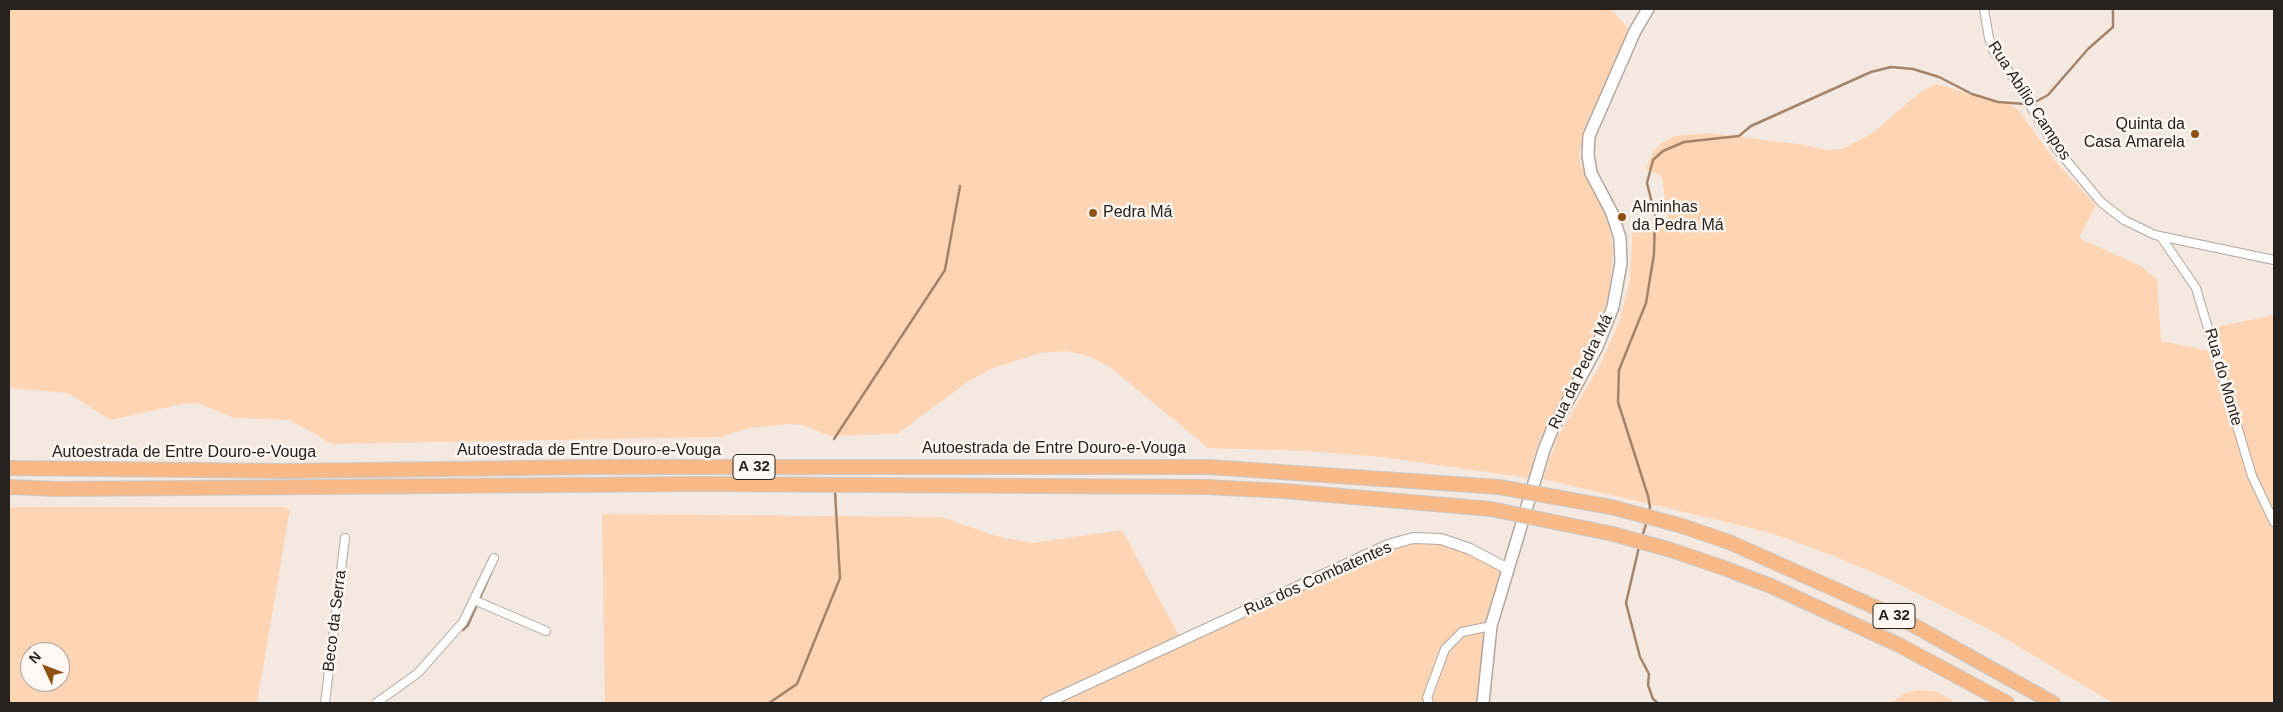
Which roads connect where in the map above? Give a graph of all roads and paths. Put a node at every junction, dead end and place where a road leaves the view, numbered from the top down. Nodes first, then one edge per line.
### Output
1 (1648, 9) edge
2 (1984, 9) edge
3 (2161, 237) junction
4 (2274, 260) edge
5 (9, 468) edge
6 (9, 487) edge
7 (2274, 522) edge
8 (345, 538) dead end
9 (494, 558) dead end
10 (1508, 568) junction
11 (474, 600) junction
12 (1491, 626) junction
13 (546, 631) dead end
14 (325, 703) edge
15 (376, 703) edge
16 (1046, 703) edge
17 (1429, 703) edge
18 (1483, 703) edge
19 (2007, 703) edge
20 (2053, 703) edge

1 - 10 main road, Rua da Pedra Má
2 - 3 street, Rua Abílio Campos
3 - 4 street, Rua Abílio Campos
3 - 7 street, Rua do Monte
5 - 20 highway, Autoestrada de Entre Douro-e-Vouga / A 32, bridge
6 - 19 highway, Autoestrada de Entre Douro-e-Vouga / A 32, bridge
8 - 14 street, Beco da Serra
9 - 11 street
10 - 12 main road, Rua da Pedra Má
10 - 16 street, Rua dos Combatentes
11 - 13 street
11 - 15 street
12 - 17 street
12 - 18 main road, Rua da Pedra Má

